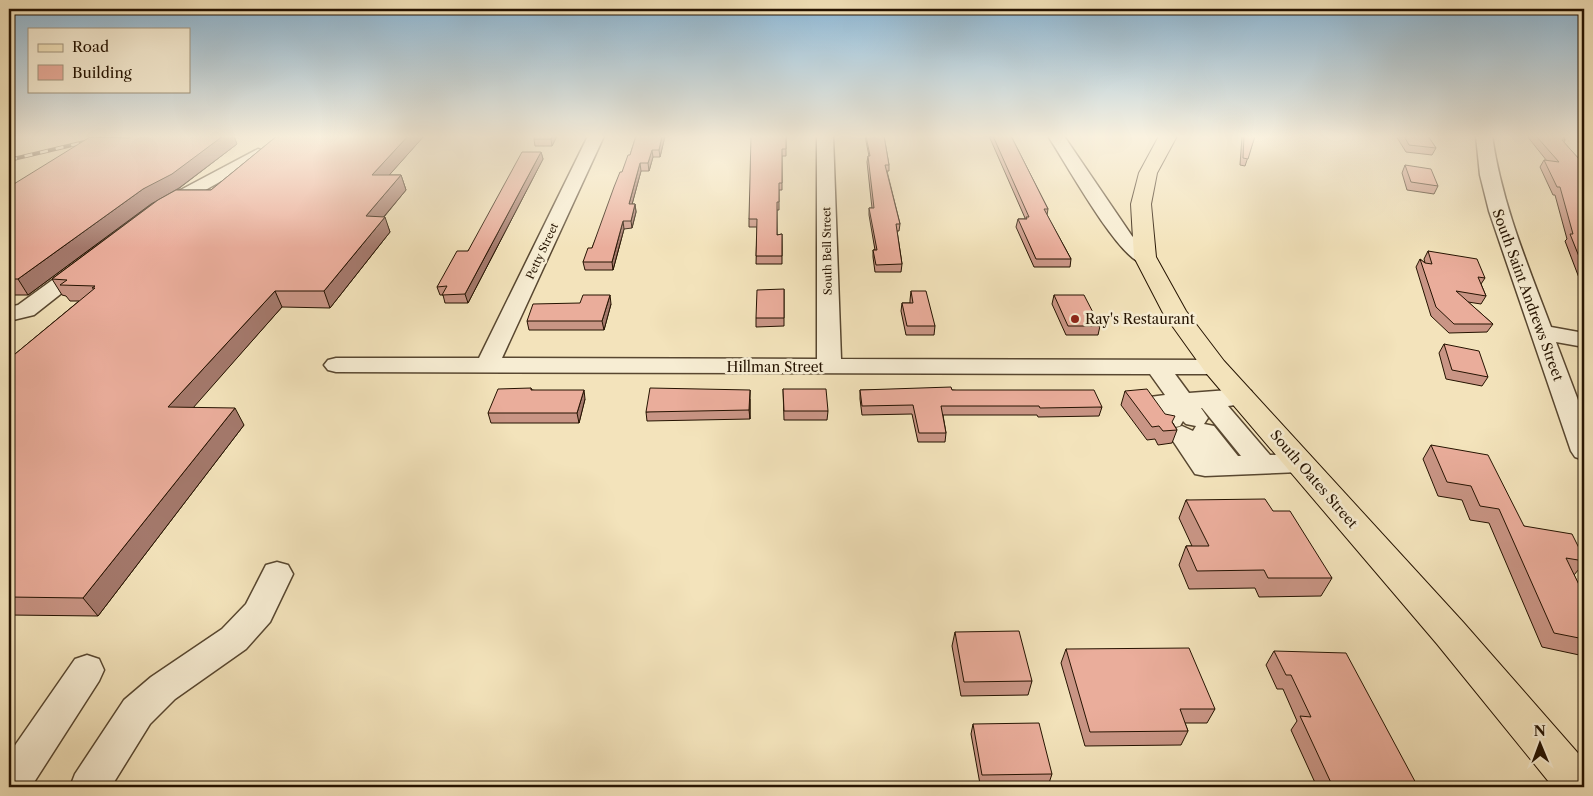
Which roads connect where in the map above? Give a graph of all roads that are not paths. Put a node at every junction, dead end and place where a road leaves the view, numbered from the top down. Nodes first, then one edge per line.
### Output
1 (224, 173) edge
2 (578, 173) edge
3 (826, 173) edge
4 (1081, 173) edge
5 (1149, 173) edge
6 (1489, 173) edge
7 (150, 215) edge
8 (96, 257) edge
9 (1145, 257) junction
10 (9, 314) edge
11 (1541, 332) junction
12 (1584, 340) edge
13 (336, 365) dead end
14 (487, 366) junction
15 (829, 367) junction
16 (1215, 367) junction
17 (1158, 368) junction
18 (1242, 397) junction
19 (1191, 417) junction
20 (1584, 451) edge
21 (1282, 464) junction
22 (277, 574) dead end
23 (87, 670) dead end
24 (9, 787) edge
25 (89, 787) edge
26 (1580, 787) edge

1 - 7 street
2 - 14 street, Petty Street
3 - 15 street, South Bell Street
4 - 9 street
5 - 9 main road, South Oates Street
6 - 11 street, South Saint Andrews Street
8 - 10 street
9 - 16 main road, South Oates Street
11 - 12 street
11 - 20 street, South Saint Andrews Street
13 - 14 street, Hillman Street
14 - 15 street, Hillman Street
15 - 17 street, Hillman Street
16 - 17 street, Hillman Street
16 - 18 main road, South Oates Street
17 - 19 street
18 - 19 street
18 - 21 main road, South Oates Street
19 - 21 street
19 - 21 street
21 - 26 main road, South Oates Street
22 - 25 street
23 - 24 street

